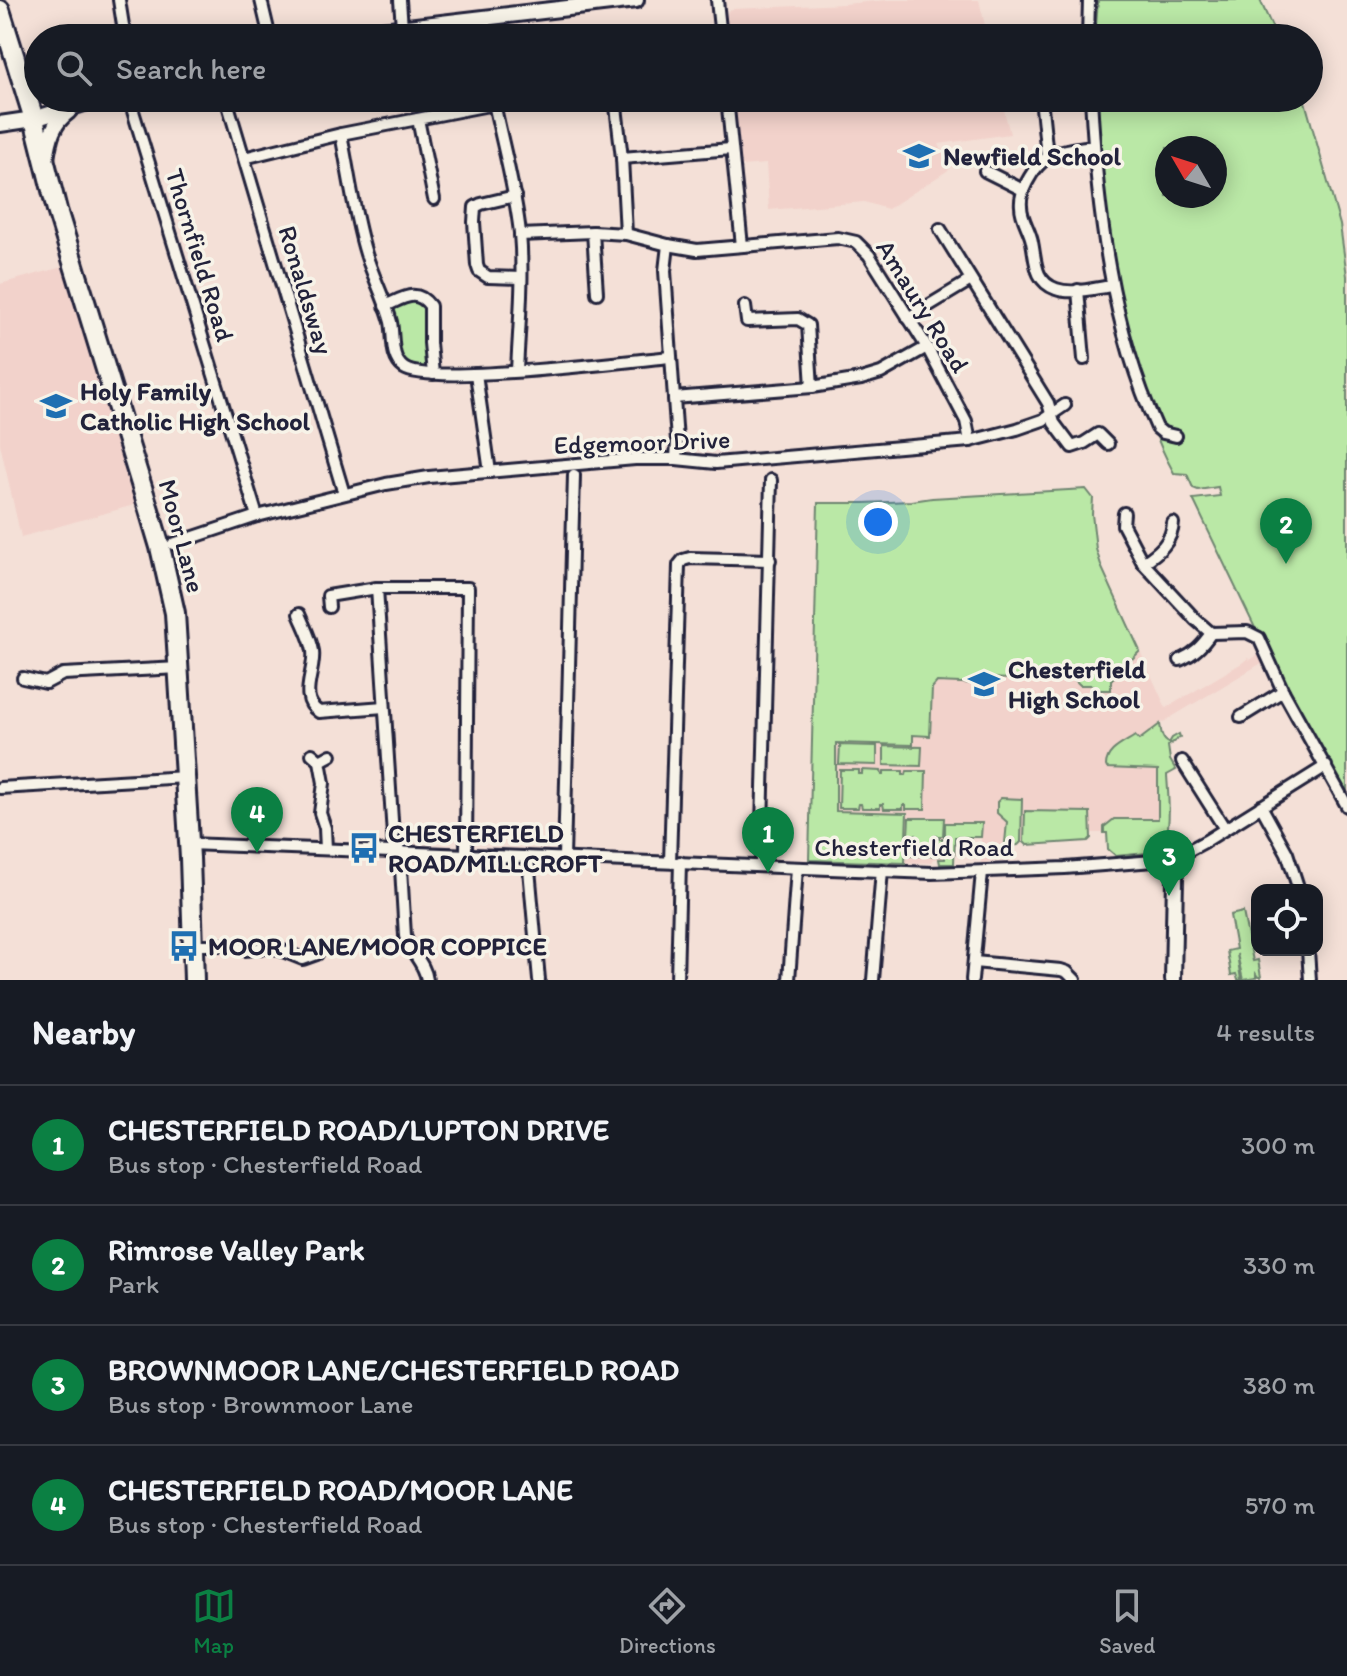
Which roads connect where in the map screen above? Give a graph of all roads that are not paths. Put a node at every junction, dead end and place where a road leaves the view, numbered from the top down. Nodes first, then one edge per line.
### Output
1 (119, 0) edge
2 (261, 0) edge
3 (400, 0) edge
4 (636, 0) edge
5 (717, 0) edge
6 (1089, 0) edge
7 (0, 10) edge
8 (475, 18) junction
9 (123, 24) edge
10 (267, 24) edge
11 (402, 24) edge
12 (426, 24) edge
13 (476, 24) edge
14 (720, 24) edge
15 (1088, 24) edge
16 (24, 87) edge
17 (32, 112) edge
18 (57, 112) edge
19 (68, 112) edge
20 (133, 112) edge
21 (230, 112) edge
22 (447, 112) edge
23 (496, 112) edge
24 (617, 112) edge
25 (728, 112) edge
26 (1042, 112) edge
27 (1092, 112) edge
28 (34, 119) junction
29 (418, 119) junction
30 (0, 124) edge
31 (341, 134) junction
32 (1094, 146) junction
33 (731, 149) junction
34 (1047, 156) junction
35 (244, 158) junction
36 (622, 158) junction
37 (45, 165) junction
38 (985, 171) dead end
39 (1023, 190) junction
40 (515, 196) junction
41 (434, 199) dead end
42 (940, 229) dead end
43 (593, 232) junction
44 (626, 234) junction
45 (520, 235) junction
46 (668, 245) junction
47 (742, 246) junction
48 (521, 278) junction
49 (971, 280) junction
50 (1112, 286) junction
51 (1078, 290) junction
52 (584, 294) dead end
53 (385, 306) junction
54 (745, 306) dead end
55 (908, 318) junction
56 (927, 347) junction
57 (670, 357) junction
58 (1084, 359) dead end
59 (517, 371) junction
60 (433, 374) junction
61 (476, 374) junction
62 (812, 387) junction
63 (674, 398) junction
64 (1065, 405) dead end
65 (1051, 414) junction
66 (1176, 436) dead end
67 (970, 441) junction
68 (1108, 444) dead end
69 (676, 459) junction
70 (490, 472) junction
71 (574, 475) dead end
72 (771, 480) dead end
73 (344, 494) junction
74 (1124, 513) dead end
75 (257, 516) junction
76 (1173, 523) dead end
77 (173, 544) dead end
78 (770, 560) junction
79 (1143, 563) junction
80 (377, 588) junction
81 (329, 607) dead end
82 (298, 612) dead end
83 (1211, 633) junction
84 (1180, 660) dead end
85 (179, 668) junction
86 (23, 678) dead end
87 (1283, 691) junction
88 (384, 707) junction
89 (1241, 717) dead end
90 (331, 755) dead end
91 (1182, 761) dead end
92 (1326, 766) junction
93 (186, 777) junction
94 (0, 788) edge
95 (1261, 806) junction
96 (1347, 806) edge
97 (1225, 829) junction
98 (189, 844) junction
99 (326, 849) junction
100 (397, 851) junction
101 (466, 854) junction
102 (528, 858) junction
103 (564, 858) junction
104 (1169, 858) junction
105 (675, 862) junction
106 (761, 866) junction
107 (797, 868) junction
108 (882, 870) junction
109 (982, 872) junction
110 (1297, 884) edge
111 (193, 945) junction
112 (317, 954) dead end
113 (1308, 956) edge
114 (974, 962) junction
115 (194, 980) edge
116 (427, 980) edge
117 (539, 980) edge
118 (677, 980) edge
119 (789, 980) edge
120 (873, 980) edge
121 (972, 980) edge
122 (1075, 980) edge
123 (1173, 980) edge
124 (1310, 980) edge

1 - 9 street
2 - 10 street
3 - 11 street
4 - 8 street
5 - 14 street
6 - 15 street
7 - 16 highway, Moor Lane
8 - 12 street
8 - 13 street
17 - 28 highway, Moor Lane
18 - 28 street
19 - 37 street
20 - 75 street, Thornfield Road
21 - 35 street, Ronaldsway
22 - 29 street
23 - 40 street
24 - 36 street
25 - 33 street
26 - 34 street
27 - 32 street
28 - 30 street
28 - 37 highway, Moor Lane
29 - 31 street
29 - 41 street
31 - 35 street
31 - 53 street
32 - 34 street
32 - 50 street
33 - 36 street
33 - 47 street
34 - 39 street
35 - 73 street, Ronaldsway
36 - 44 street
37 - 85 highway, Moor Lane
38 - 39 street
39 - 51 street
40 - 45 street
40 - 48 street
42 - 49 street
43 - 44 street, Amaury Road
43 - 45 street, Amaury Road
43 - 52 street
44 - 46 street, Amaury Road
45 - 48 street
46 - 47 street, Amaury Road
46 - 57 street
47 - 55 street, Amaury Road
48 - 59 street
49 - 55 street
49 - 65 street
50 - 51 street
50 - 66 street
51 - 58 street
53 - 60 street
53 - 60 street
54 - 62 street
55 - 56 street, Amaury Road
56 - 62 street
56 - 67 street, Amaury Road
57 - 59 street
57 - 63 street
59 - 61 street
60 - 61 street
61 - 70 street
62 - 63 street
63 - 69 street
64 - 65 street, Edgemoor Drive
65 - 67 street, Edgemoor Drive
65 - 68 street
67 - 69 street, Edgemoor Drive
69 - 70 street, Edgemoor Drive
70 - 73 street, Edgemoor Drive
71 - 103 street
72 - 78 street
73 - 75 street, Edgemoor Drive
74 - 79 street
75 - 77 street, Edgemoor Drive
76 - 79 street
78 - 105 street
78 - 106 street
79 - 83 street
80 - 81 street
80 - 88 street
80 - 101 street
82 - 88 street
83 - 84 street
83 - 87 street
85 - 86 street
85 - 93 highway, Moor Lane
87 - 89 street
87 - 92 street
88 - 100 street
90 - 99 street
91 - 97 street
92 - 95 street, Chesterfield Road
92 - 96 street
93 - 94 street
93 - 98 highway, Moor Lane
95 - 97 street, Chesterfield Road
95 - 110 street
97 - 104 street, Chesterfield Road
98 - 99 street, Chesterfield Road
98 - 111 highway, Moor Lane
99 - 100 street, Chesterfield Road
100 - 101 street, Chesterfield Road
100 - 116 street
101 - 102 street, Chesterfield Road
102 - 103 street, Chesterfield Road
102 - 117 street
103 - 105 street, Chesterfield Road
104 - 109 street, Chesterfield Road
104 - 123 street
105 - 106 street, Chesterfield Road
105 - 118 street
106 - 107 street, Chesterfield Road
107 - 108 street, Chesterfield Road
107 - 119 street
108 - 109 street, Chesterfield Road
108 - 120 street
109 - 114 street
111 - 112 street
111 - 115 highway, Moor Lane
113 - 124 street
114 - 121 street
114 - 122 street

